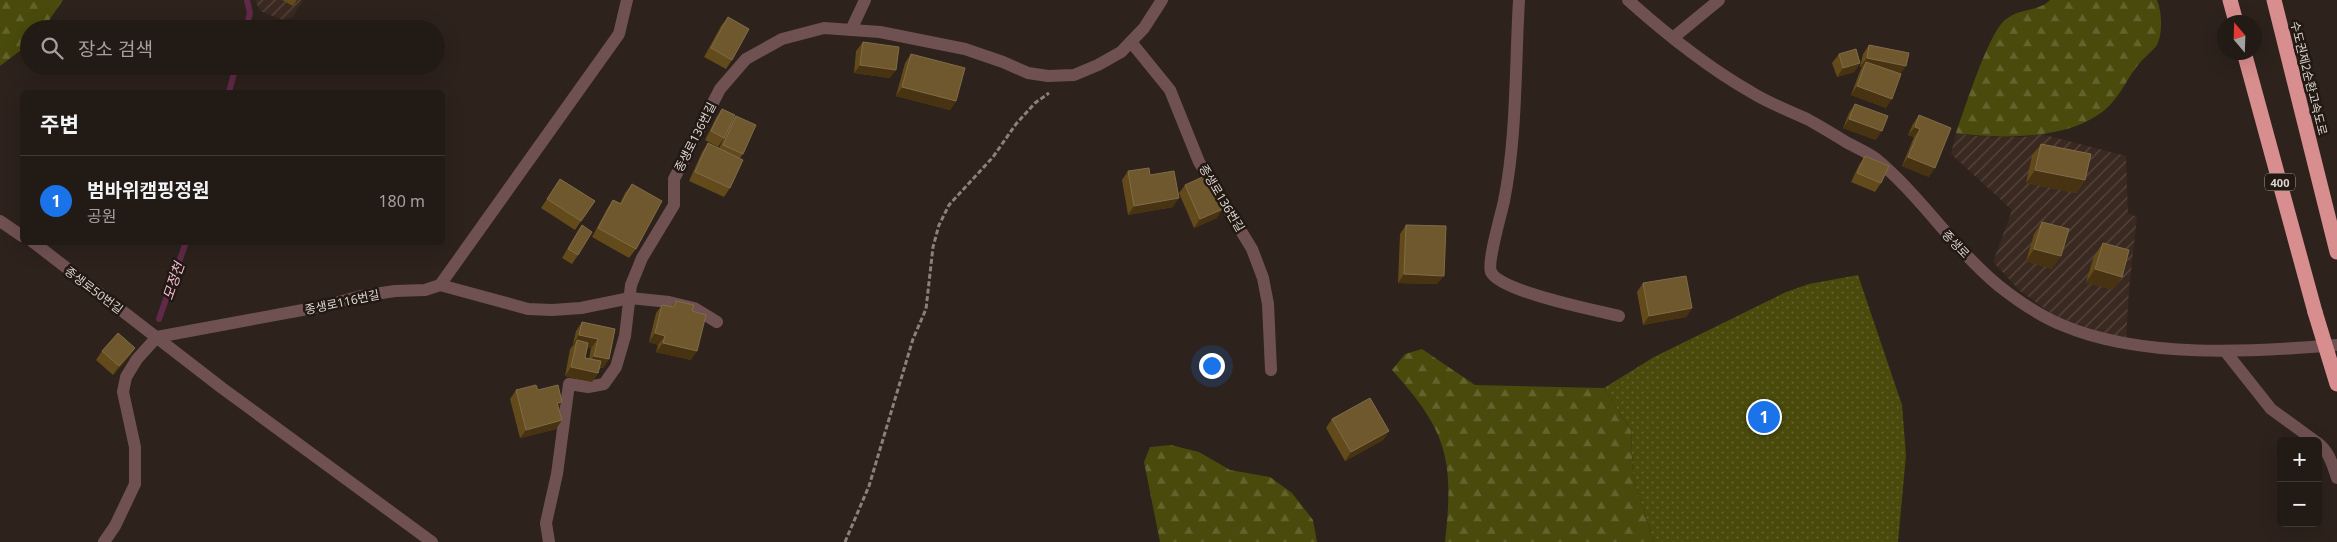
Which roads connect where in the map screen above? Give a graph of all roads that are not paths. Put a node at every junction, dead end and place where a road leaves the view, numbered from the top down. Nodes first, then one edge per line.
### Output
1 (627, 0) edge
2 (865, 0) edge
3 (1162, 0) edge
4 (1519, 0) edge
5 (1628, 0) edge
6 (1719, 0) edge
7 (2230, 0) edge
8 (2274, 0) edge
9 (2234, 15) edge
10 (851, 30) junction
11 (1674, 37) junction
12 (1131, 42) junction
13 (2246, 60) edge
14 (0, 221) edge
15 (20, 235) edge
16 (37, 245) edge
17 (2337, 252) edge
18 (440, 285) junction
19 (630, 298) junction
20 (1619, 316) dead end
21 (717, 322) dead end
22 (157, 337) junction
23 (2337, 345) edge
24 (2225, 351) junction
25 (1271, 370) dead end
26 (2337, 384) edge
27 (2310, 437) edge
28 (2322, 445) edge
29 (2337, 478) edge
30 (104, 542) edge
31 (432, 542) edge
32 (549, 542) edge

1 - 18 street
2 - 10 street
3 - 12 street, 종생로136번길
4 - 20 street
5 - 11 street, 종생로
6 - 11 street
7 - 9 highway
8 - 17 highway, 수도권제2순환고속도로
10 - 12 street, 종생로136번길
10 - 19 street, 종생로136번길
11 - 24 street, 종생로
12 - 25 street, 종생로136번길
13 - 26 highway, 400, bridge
14 - 15 street
16 - 22 street, 종생로50번길
18 - 19 street
18 - 22 street, 종생로116번길
19 - 21 street
19 - 32 street, 종생로136번길
22 - 30 street
22 - 31 street, 종생로50번길
23 - 24 street, 종생로
24 - 27 street
28 - 29 street

